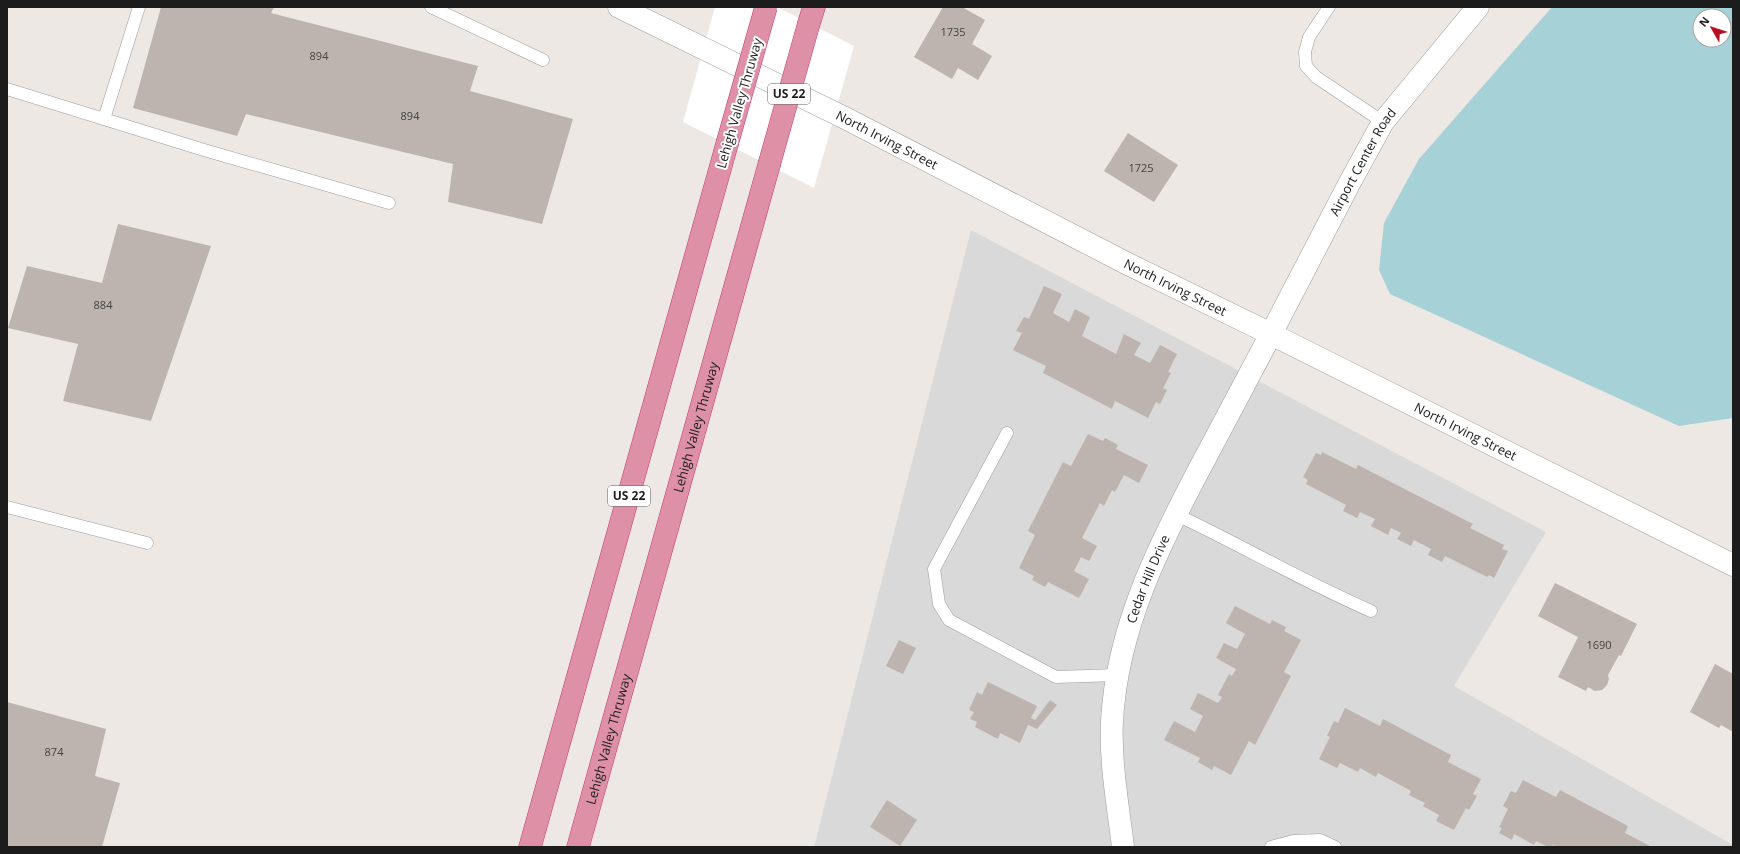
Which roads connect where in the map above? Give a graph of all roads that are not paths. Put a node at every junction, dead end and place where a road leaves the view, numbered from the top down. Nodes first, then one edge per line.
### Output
1 (139, 7) edge
2 (431, 7) edge
3 (619, 7) edge
4 (766, 7) edge
5 (1329, 7) edge
6 (1478, 7) edge
7 (812, 15) edge
8 (543, 60) dead end
9 (7, 90) edge
10 (104, 119) junction
11 (1383, 122) junction
12 (389, 203) dead end
13 (1271, 334) junction
14 (1007, 433) dead end
15 (7, 507) edge
16 (1175, 514) junction
17 (148, 543) dead end
18 (1733, 565) edge
19 (1371, 611) dead end
20 (1118, 675) junction
21 (530, 847) edge
22 (578, 847) edge
23 (1123, 847) edge
24 (1271, 847) edge
25 (1335, 847) edge

1 - 10 lane
2 - 8 lane
3 - 13 street, North Irving Street
4 - 21 highway, Lehigh Valley Thruway / US 22, bridge
5 - 11 lane
6 - 11 street, Airport Center Road
7 - 22 highway, Lehigh Valley Thruway / US 22, bridge
9 - 10 lane
10 - 12 lane
11 - 13 street, Airport Center Road
13 - 16 street, Cedar Hill Drive
13 - 18 street, North Irving Street
14 - 20 lane
15 - 17 lane
16 - 19 lane
16 - 20 street, Cedar Hill Drive
20 - 23 street, Cedar Hill Drive
24 - 25 lane

